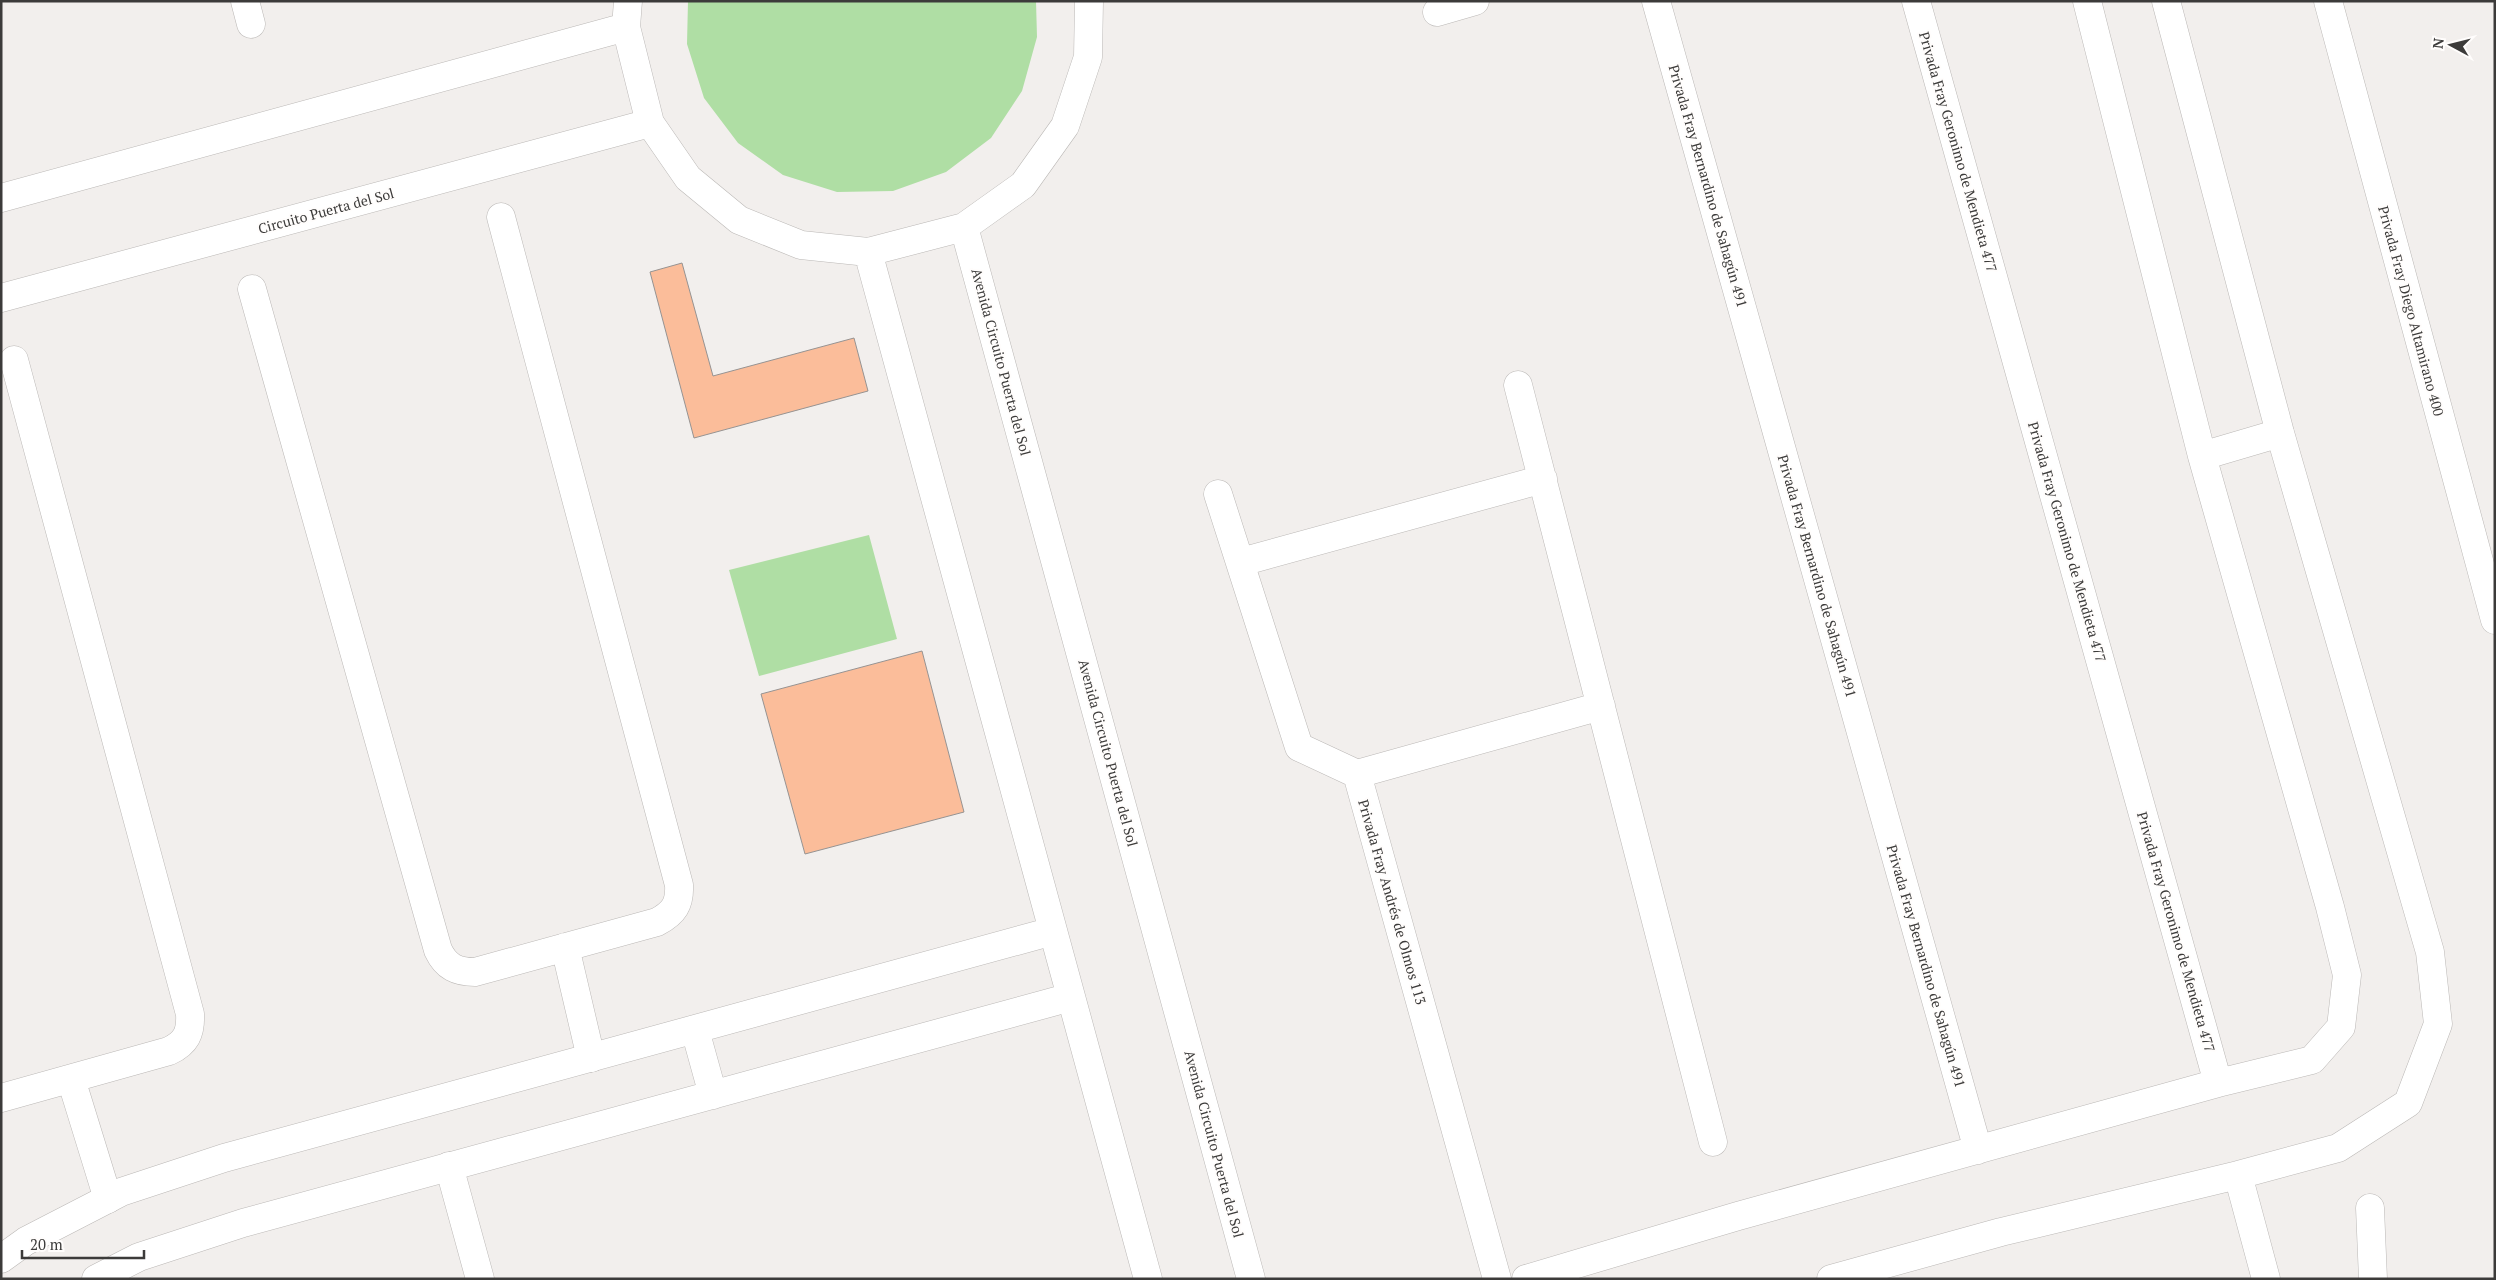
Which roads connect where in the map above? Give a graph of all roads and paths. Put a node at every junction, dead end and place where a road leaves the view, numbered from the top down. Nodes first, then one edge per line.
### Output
1 (1089, 1) edge
2 (1476, 1) edge
3 (1656, 1) edge
4 (1916, 1) edge
5 (2087, 1) edge
6 (2166, 1) edge
7 (2328, 1) edge
8 (1437, 12) dead end
9 (627, 14) edge
10 (650, 123) junction
11 (1, 198) edge
12 (501, 217) dead end
13 (964, 227) junction
14 (868, 252) junction
15 (252, 289) dead end
16 (1, 298) edge
17 (14, 360) dead end
18 (1518, 385) dead end
19 (2280, 433) junction
20 (2202, 456) junction
21 (1542, 479) junction
22 (1218, 494) dead end
23 (1241, 562) junction
24 (2495, 620) edge
25 (1601, 706) junction
26 (1357, 774) junction
27 (1053, 931) junction
28 (565, 947) junction
29 (1071, 997) junction
30 (695, 1030) junction
31 (591, 1058) junction
32 (71, 1079) junction
33 (2218, 1083) junction
34 (713, 1095) junction
35 (1, 1098) edge
36 (1713, 1142) dead end
37 (1978, 1150) junction
38 (449, 1166) junction
39 (2238, 1175) junction
40 (108, 1199) junction
41 (2370, 1208) dead end
42 (1, 1258) edge
43 (96, 1279) edge
44 (480, 1279) edge
45 (1148, 1279) edge
46 (1251, 1279) edge
47 (1497, 1279) edge
48 (1526, 1279) edge
49 (1831, 1279) edge
50 (2266, 1279) edge
51 (2373, 1279) edge

1 - 13 street
2 - 8 street
3 - 37 street, Privada Fray Bernardino de Sahagún 491
4 - 33 street, Privada Fray Geronimo de Mendieta 477
5 - 20 street
6 - 19 street
7 - 24 street, Privada Fray Diego Altamirano 400
9 - 10 street
9 - 11 street
10 - 14 street
10 - 16 street, Circuito Puerta del Sol
12 - 28 street
13 - 14 street
13 - 46 street, Avenida Circuito Puerta del Sol
14 - 27 street
15 - 28 street
17 - 32 street
18 - 21 street
19 - 20 street
19 - 39 street
20 - 33 street
21 - 23 street
21 - 25 street
22 - 23 street
23 - 26 street
25 - 26 street
25 - 36 street
26 - 47 street, Privada Fray Andrés de Olmos 113
27 - 29 street
27 - 30 street
28 - 31 street
29 - 34 street
29 - 45 street
30 - 31 street
30 - 34 street
31 - 40 street
32 - 35 street
32 - 40 street
33 - 37 street
34 - 38 street
37 - 48 street
38 - 43 street
38 - 44 street
39 - 49 street
39 - 50 street
40 - 42 street
41 - 51 street

